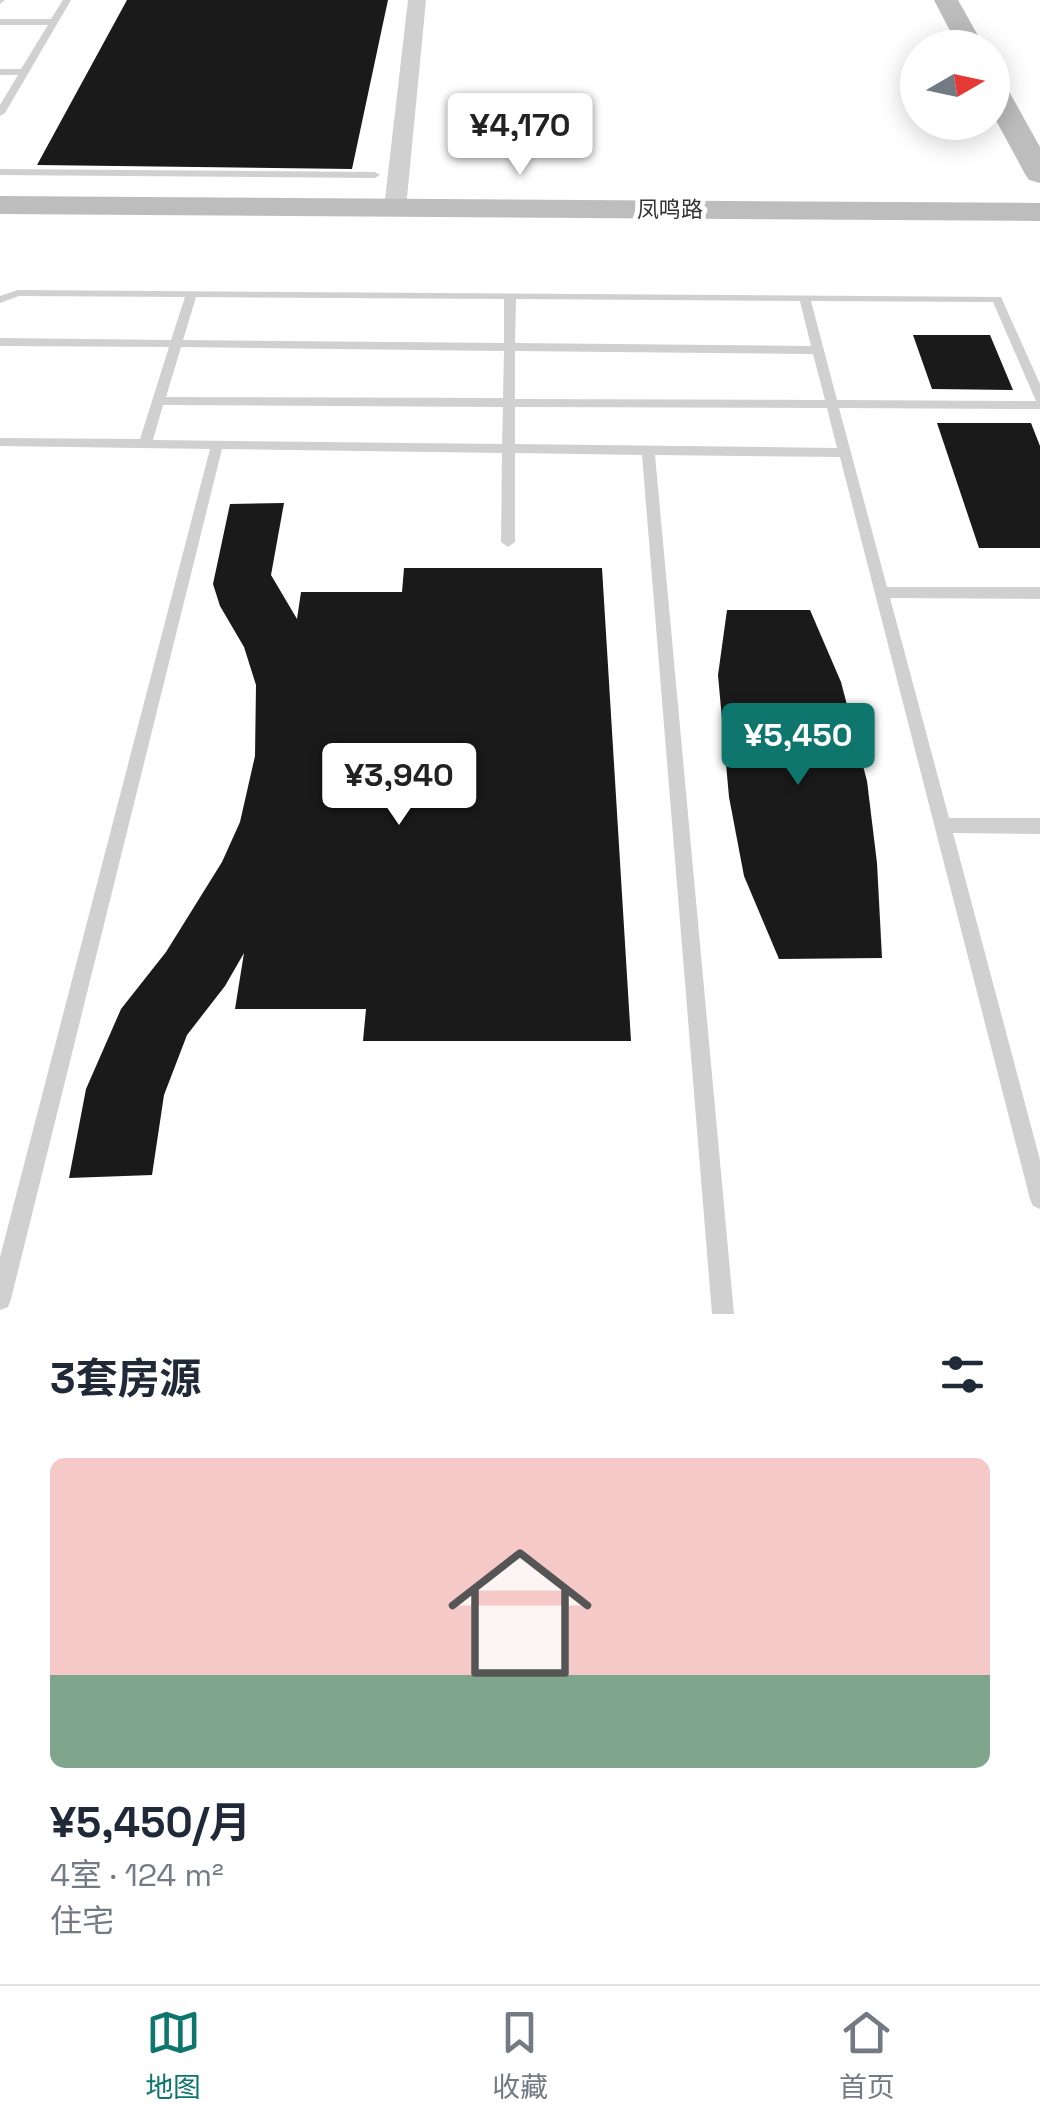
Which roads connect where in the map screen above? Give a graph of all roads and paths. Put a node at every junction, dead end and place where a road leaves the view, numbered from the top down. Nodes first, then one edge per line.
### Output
1 (67, 0) edge
2 (418, 0) edge
3 (946, 0) edge
4 (0, 22) edge
5 (54, 22) junction
6 (962, 30) edge
7 (0, 72) edge
8 (24, 72) junction
9 (0, 113) edge
10 (1010, 116) edge
11 (1037, 161) edge
12 (0, 172) edge
13 (296, 174) junction
14 (375, 174) dead end
15 (0, 205) edge
16 (287, 207) junction
17 (395, 208) junction
18 (1040, 212) edge
19 (191, 295) junction
20 (510, 298) junction
21 (0, 300) edge
22 (804, 300) junction
23 (0, 342) edge
24 (176, 344) junction
25 (510, 347) junction
26 (818, 350) junction
27 (158, 401) junction
28 (1040, 401) edge
29 (509, 402) junction
30 (831, 404) junction
31 (0, 442) edge
32 (145, 444) junction
33 (216, 445) junction
34 (508, 449) junction
35 (648, 451) junction
36 (845, 453) junction
37 (508, 542) dead end
38 (881, 592) junction
39 (1040, 593) edge
40 (942, 825) junction
41 (1040, 826) edge
42 (1040, 1199) edge
43 (0, 1299) edge
44 (723, 1314) edge

1 - 5 lane
2 - 17 street
3 - 6 street
4 - 5 lane
5 - 8 lane
7 - 8 lane
8 - 9 lane
10 - 11 street
12 - 13 lane
13 - 14 lane
13 - 16 lane
15 - 16 street, 凤鸣路
16 - 17 street, 凤鸣路
17 - 18 street, 凤鸣路
19 - 20 lane
19 - 21 lane
19 - 24 lane
20 - 22 lane
20 - 25 lane
22 - 26 lane
22 - 28 lane
23 - 24 lane
24 - 25 lane
24 - 27 lane
25 - 26 lane
25 - 29 lane
26 - 30 lane
27 - 29 lane
27 - 32 lane
28 - 30 lane
29 - 30 lane
29 - 34 lane
30 - 36 lane
31 - 32 lane
32 - 33 lane
33 - 34 lane
33 - 43 lane
34 - 35 lane
34 - 37 lane
35 - 36 lane
35 - 44 lane
36 - 38 lane
38 - 39 lane
38 - 40 lane
40 - 41 lane
40 - 42 lane

